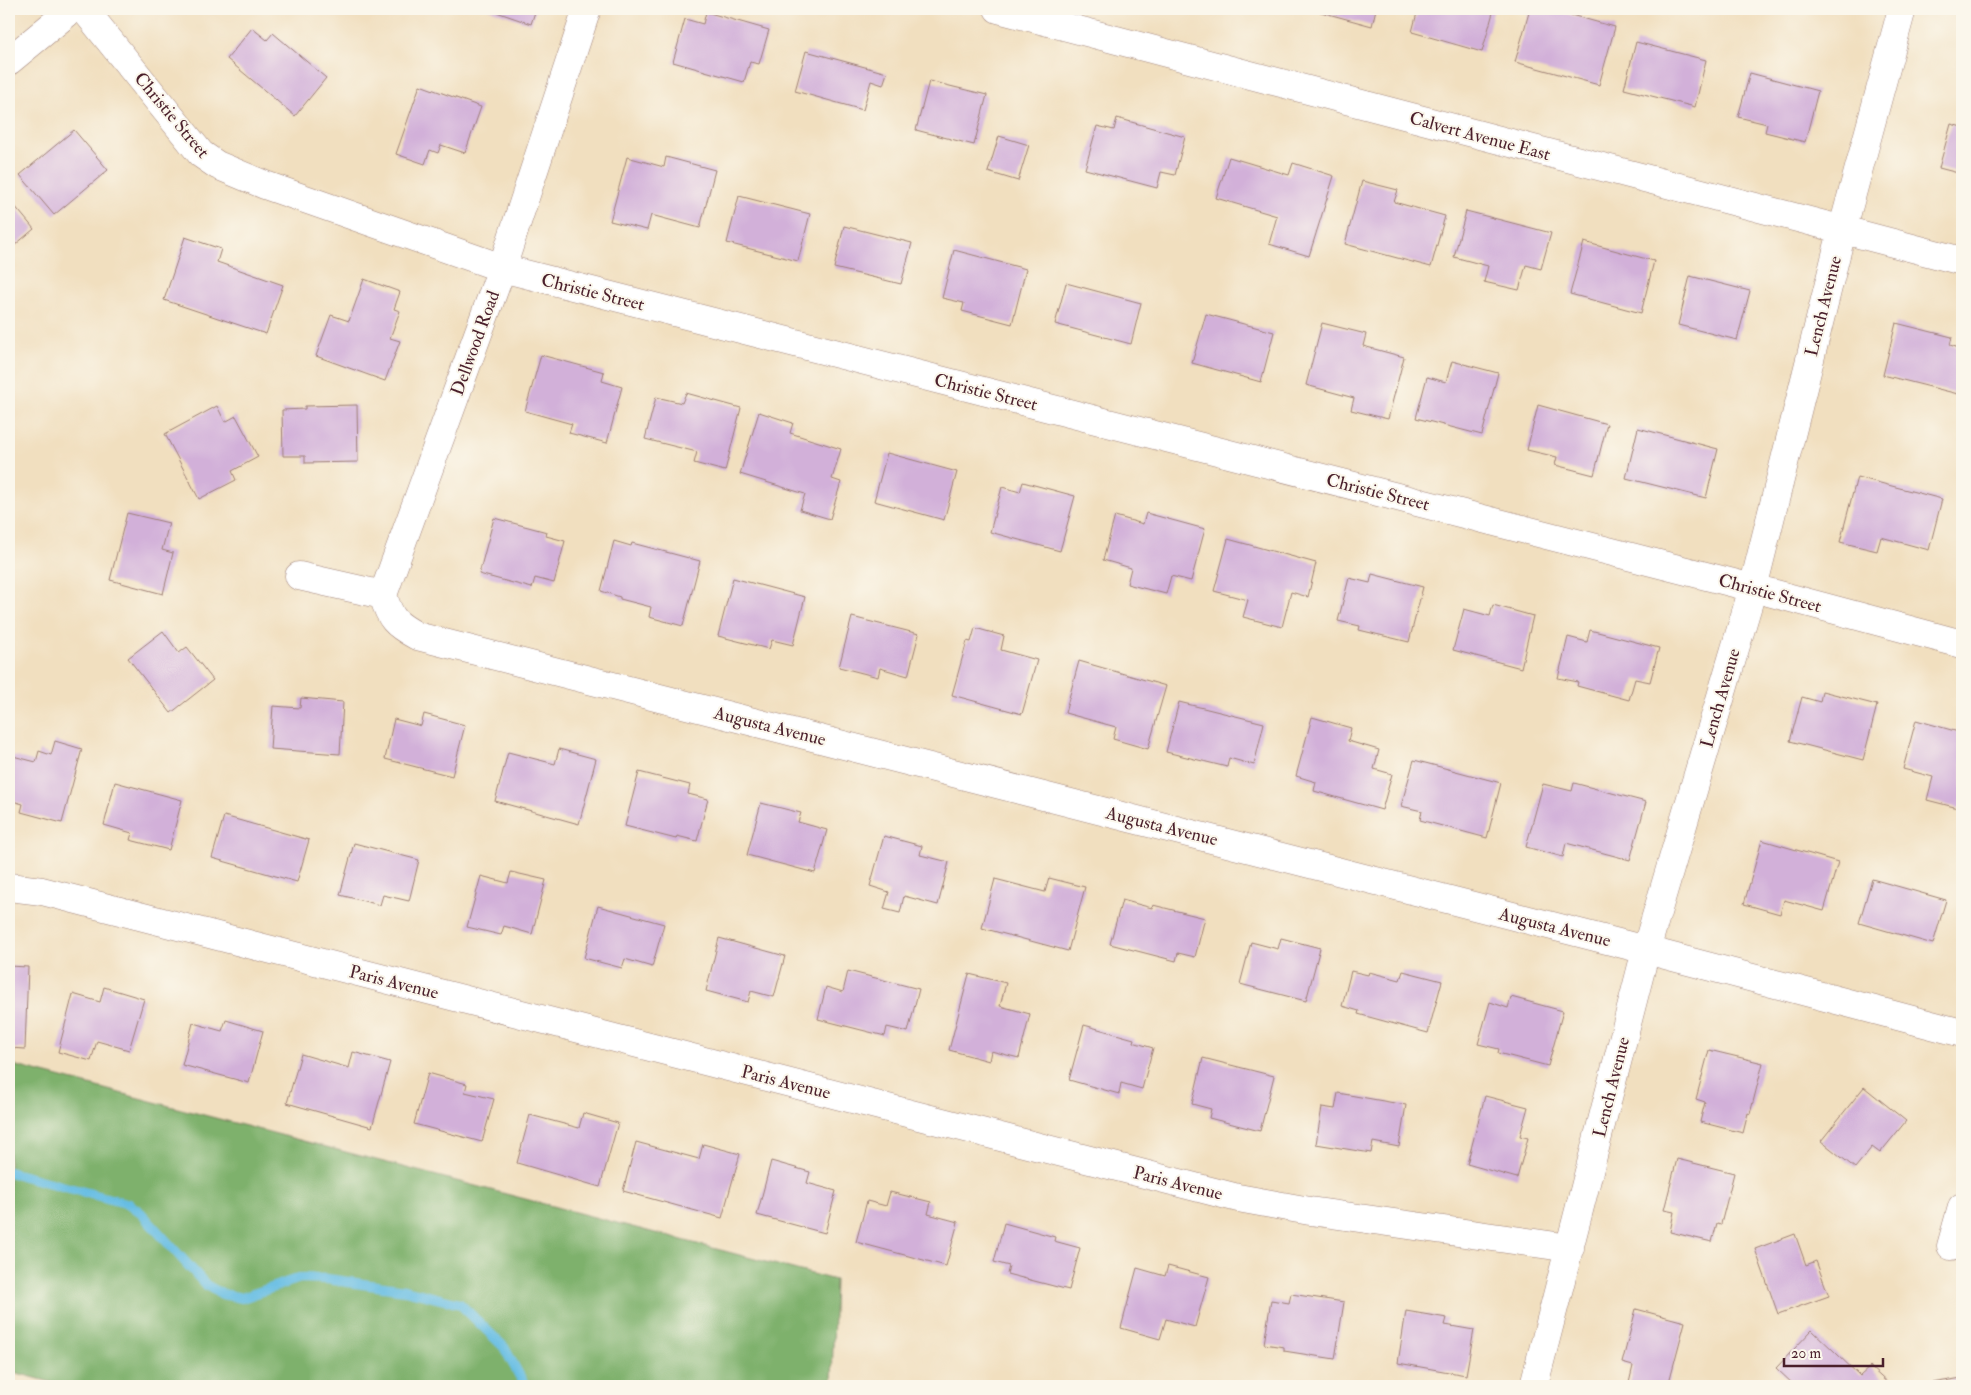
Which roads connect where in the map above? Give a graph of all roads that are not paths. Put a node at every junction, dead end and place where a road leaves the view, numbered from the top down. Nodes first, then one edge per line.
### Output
1 (72, 9) edge
2 (84, 9) edge
3 (587, 9) edge
4 (998, 9) edge
5 (1902, 9) edge
6 (9, 61) edge
7 (1842, 231) junction
8 (1962, 262) edge
9 (502, 268) junction
10 (299, 576) dead end
11 (1753, 588) junction
12 (383, 595) junction
13 (1962, 644) edge
14 (9, 887) edge
15 (1646, 950) junction
16 (1962, 1033) edge
17 (1962, 1207) edge
18 (1951, 1246) dead end
19 (1570, 1248) junction
20 (1534, 1385) edge

1 - 6 street
2 - 9 street, Christie Street
3 - 9 street, Dellwood Road
4 - 7 street, Calvert Avenue East
5 - 7 street, Lench Avenue
7 - 8 street, Calvert Avenue East
7 - 11 street, Lench Avenue
9 - 11 street, Christie Street
9 - 12 street, Dellwood Road
10 - 12 street
11 - 13 street, Christie Street
11 - 15 street, Lench Avenue
12 - 15 street, Augusta Avenue
14 - 19 street, Paris Avenue
15 - 16 street, Augusta Avenue
15 - 19 street, Lench Avenue
17 - 18 street
19 - 20 street, Lench Avenue

